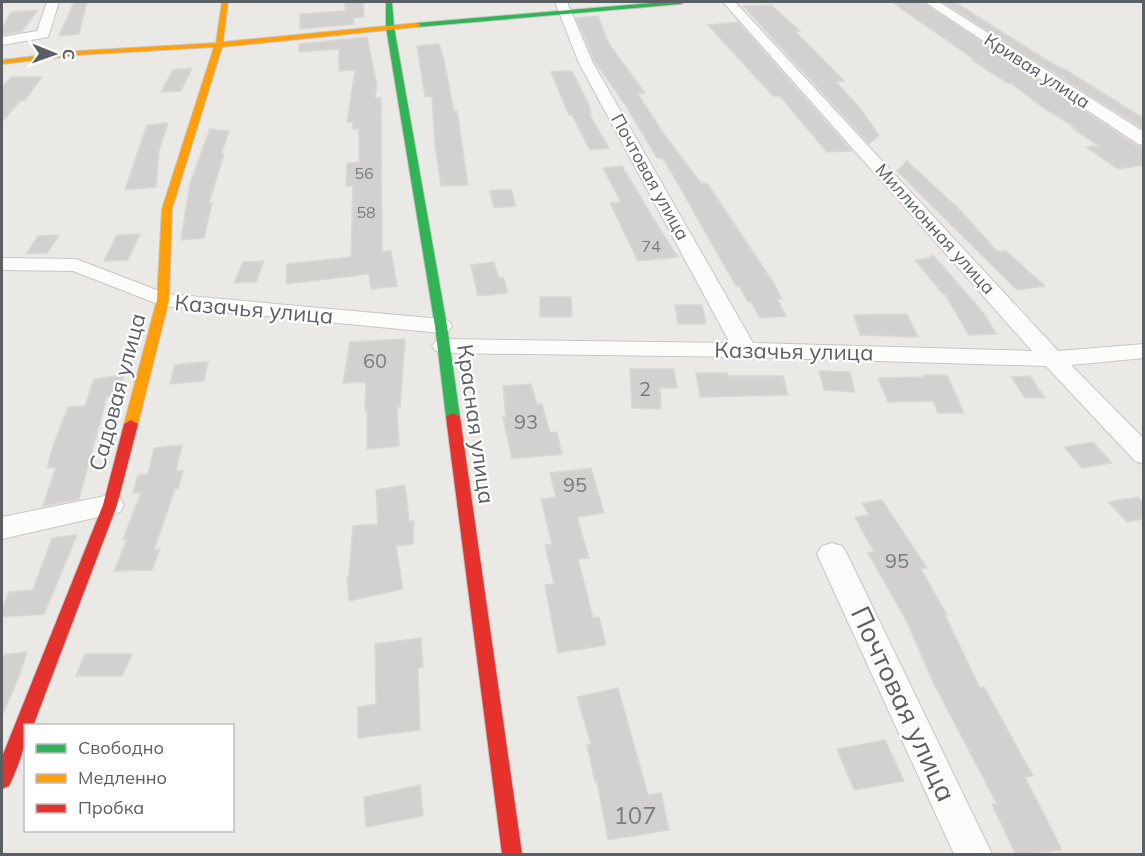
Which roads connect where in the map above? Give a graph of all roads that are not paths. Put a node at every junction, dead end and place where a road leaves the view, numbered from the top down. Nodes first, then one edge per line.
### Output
1 (53, 2) edge
2 (225, 2) edge
3 (389, 2) edge
4 (681, 2) edge
5 (729, 2) edge
6 (931, 2) edge
7 (563, 7) edge
8 (390, 27) junction
9 (2, 41) edge
10 (219, 45) junction
11 (2, 62) edge
12 (1143, 140) edge
13 (2, 264) edge
14 (163, 300) junction
15 (443, 336) junction
16 (745, 350) junction
17 (1143, 351) edge
18 (1052, 358) junction
19 (1143, 455) edge
20 (110, 506) junction
21 (2, 528) edge
22 (832, 554) dead end
23 (24, 724) edge
24 (24, 724) edge
25 (2, 780) edge
26 (512, 855) edge
27 (973, 855) edge

1 - 9 street
2 - 10 street, Садовая улица
3 - 8 street, Красная улица
4 - 7 street
5 - 18 street, Миллионная улица
6 - 12 street, Кривая улица
7 - 8 street
7 - 16 street, Почтовая улица
8 - 10 street
8 - 15 street, Красная улица
10 - 11 street
10 - 14 street, Садовая улица
13 - 14 street, Казачья улица
14 - 15 street, Казачья улица
14 - 20 street, Садовая улица
15 - 16 street, Казачья улица
15 - 26 street, Красная улица
16 - 18 street, Казачья улица
17 - 18 street, Казачья улица
18 - 19 street, Миллионная улица
20 - 21 street
20 - 23 street, Садовая улица
22 - 27 street, Почтовая улица
24 - 25 street, Садовая улица

